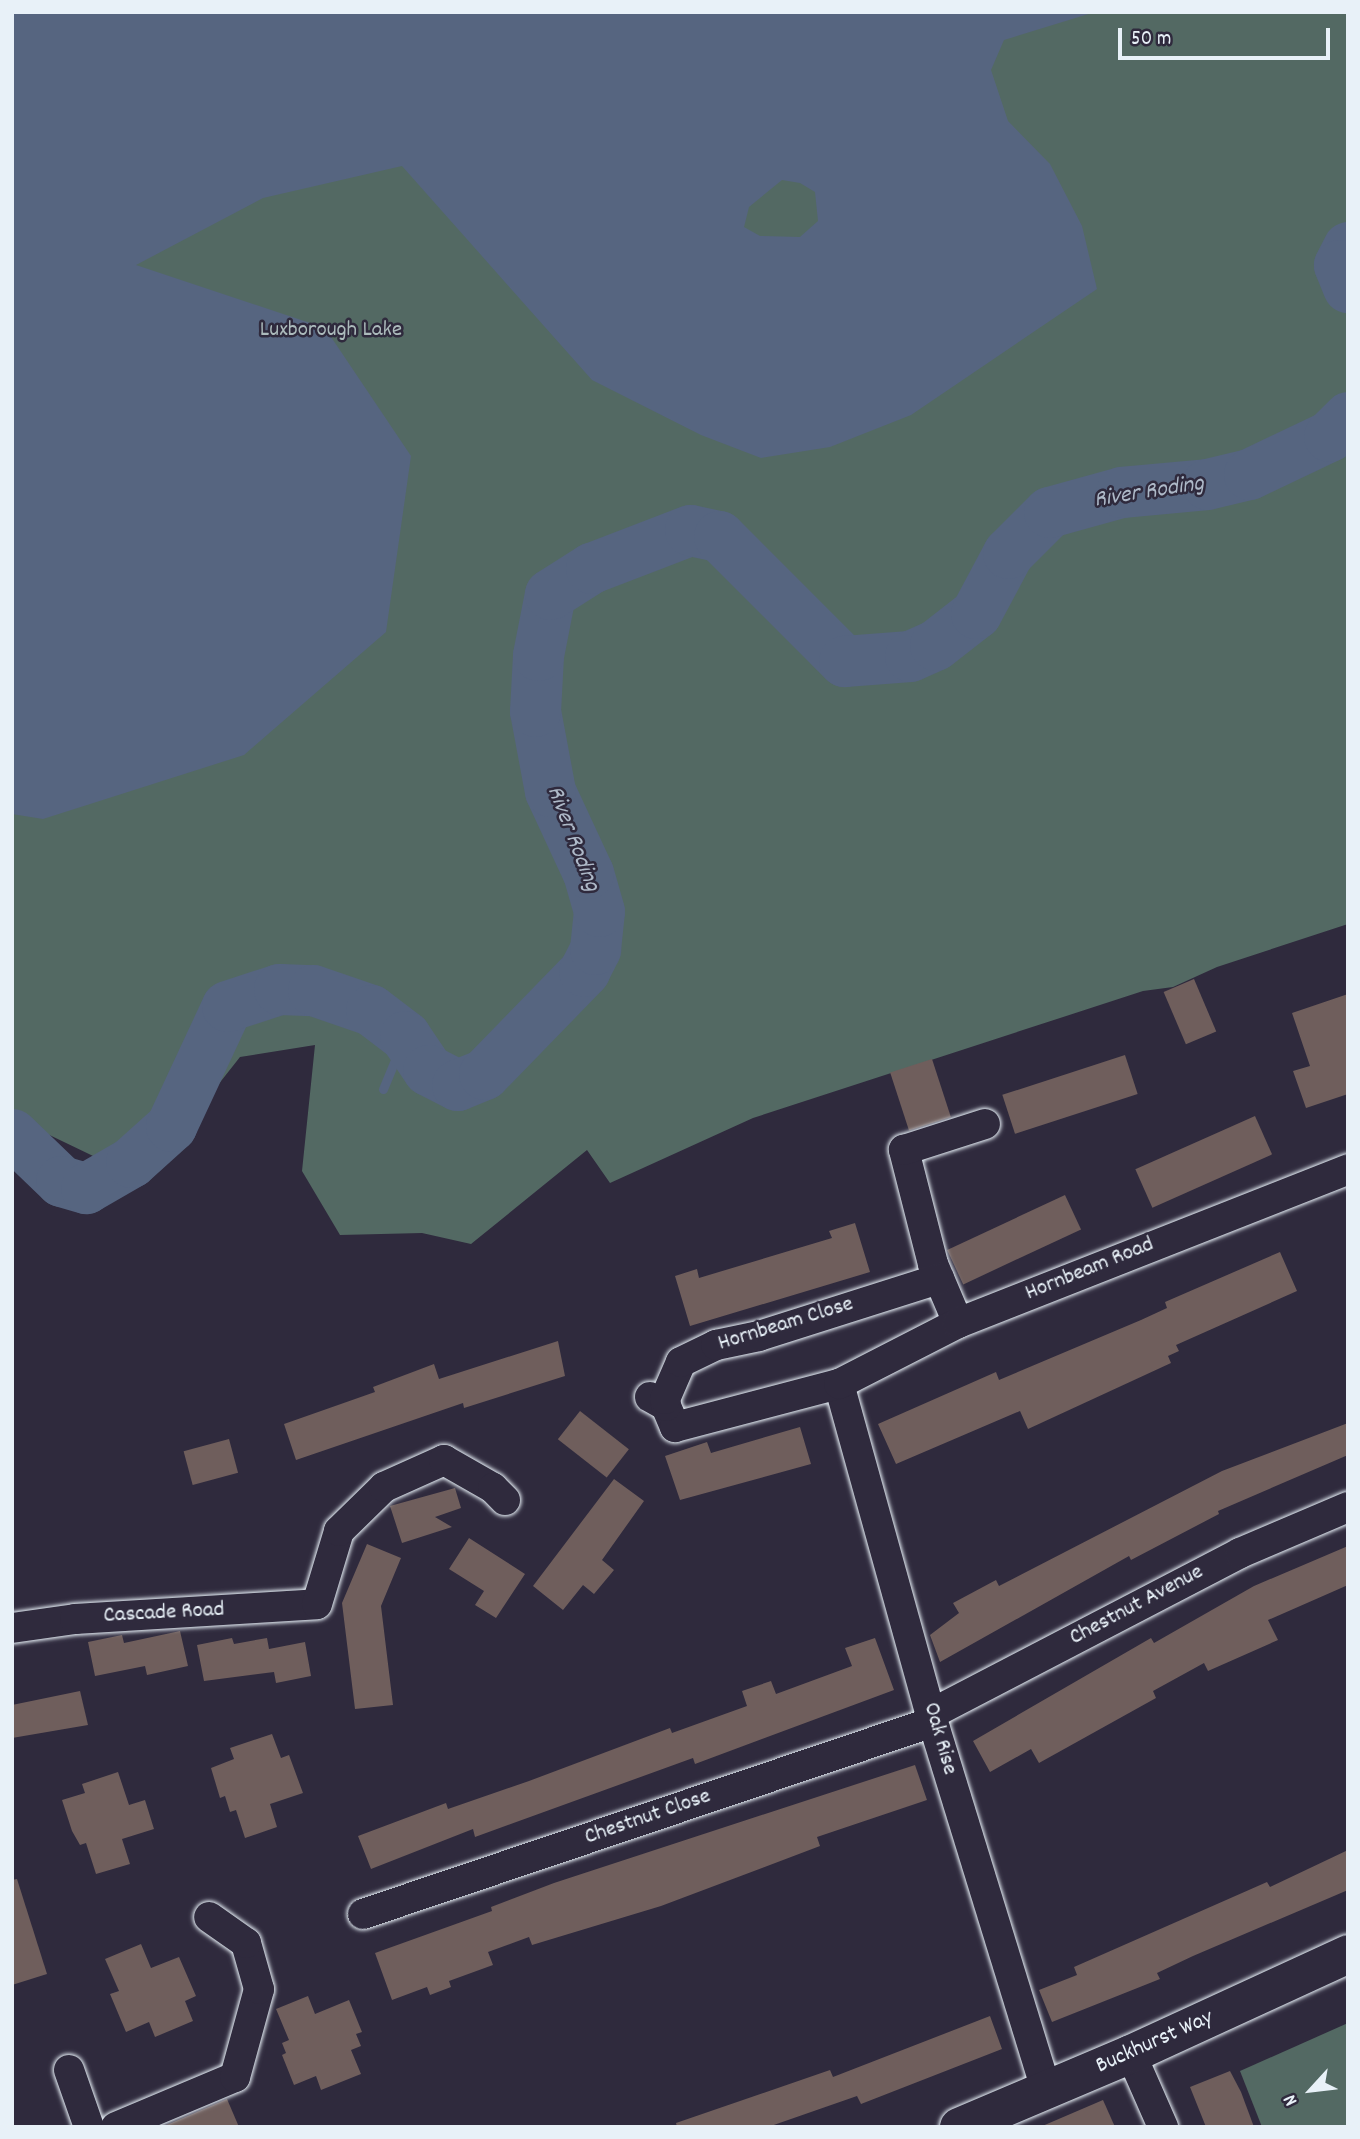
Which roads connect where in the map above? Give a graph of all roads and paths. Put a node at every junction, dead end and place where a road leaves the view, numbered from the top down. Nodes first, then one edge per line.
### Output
1 (985, 1124) dead end
2 (1348, 1170) edge
3 (939, 1279) junction
4 (958, 1323) junction
5 (839, 1384) junction
6 (505, 1500) dead end
7 (1348, 1507) edge
8 (12, 1628) edge
9 (932, 1718) junction
10 (363, 1914) dead end
11 (209, 1917) dead end
12 (1348, 1954) edge
13 (1131, 2054) junction
14 (69, 2070) dead end
15 (1048, 2091) junction
16 (89, 2127) edge
17 (116, 2127) edge
18 (959, 2127) edge
19 (1163, 2127) edge

1 - 3 street
2 - 4 street, Hornbeam Road
3 - 4 street
3 - 5 street, Hornbeam Close
4 - 5 street, Hornbeam Road
5 - 9 street, Oak Rise
6 - 8 street, Cascade Road
7 - 9 street, Chestnut Avenue
9 - 10 street, Chestnut Close
9 - 15 street, Oak Rise
11 - 17 street
12 - 13 street, Buckhurst Way
13 - 15 street, Buckhurst Way
13 - 19 street
14 - 16 street
15 - 18 street, Buckhurst Way

